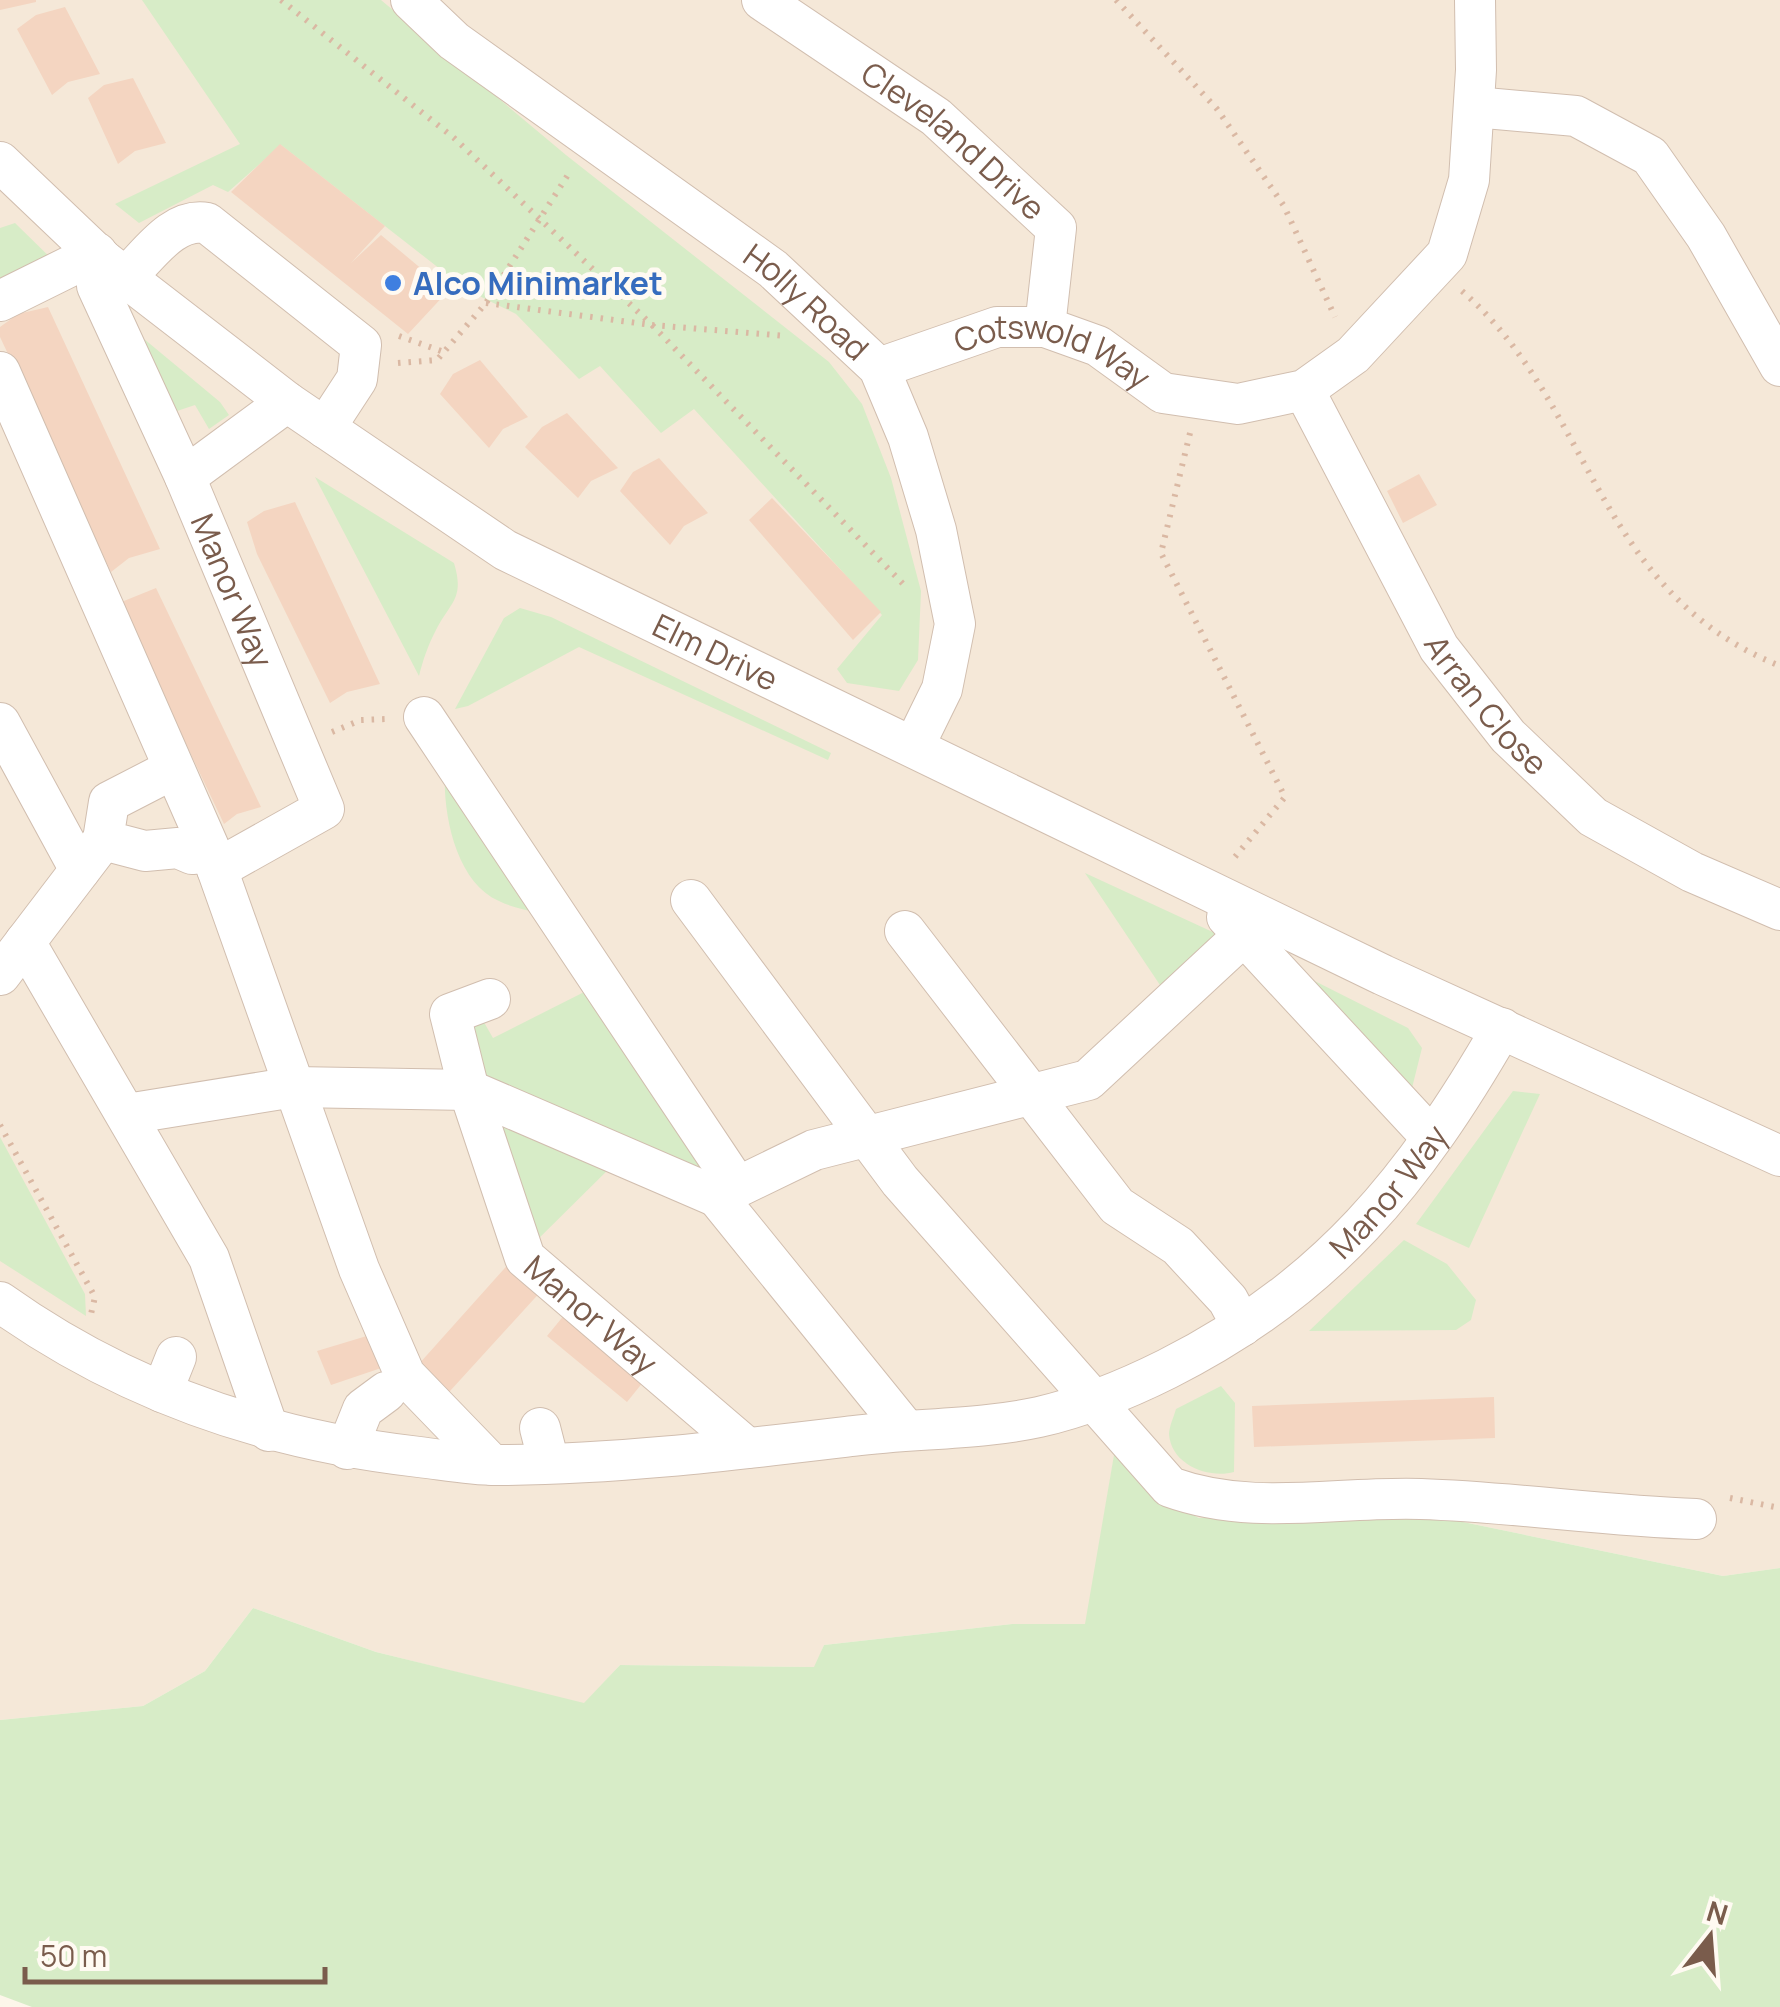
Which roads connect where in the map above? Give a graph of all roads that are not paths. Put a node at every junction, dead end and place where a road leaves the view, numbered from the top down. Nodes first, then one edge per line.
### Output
1 (411, 0) edge
2 (762, 0) edge
3 (1474, 0) edge
4 (1474, 106) junction
5 (0, 162) edge
6 (109, 263) junction
7 (0, 301) edge
8 (1045, 327) junction
9 (865, 355) junction
10 (1780, 366) edge
11 (0, 372) edge
12 (1304, 390) junction
13 (287, 402) junction
14 (324, 428) junction
15 (185, 478) junction
16 (424, 717) road end
17 (0, 723) edge
18 (914, 746) junction
19 (173, 769) junction
20 (124, 794) junction
21 (91, 855) junction
22 (202, 857) junction
23 (1206, 890) junction
24 (691, 900) dead end
25 (1780, 910) edge
26 (905, 931) dead end
27 (1242, 937) junction
28 (25, 942) junction
29 (0, 975) edge
30 (490, 999) dead end
31 (1502, 1028) junction
32 (294, 1086) junction
33 (470, 1090) junction
34 (1034, 1093) junction
35 (127, 1114) junction
36 (864, 1135) junction
37 (1432, 1138) junction
38 (1780, 1156) edge
39 (727, 1192) junction
40 (0, 1302) edge
41 (1242, 1326) junction
42 (386, 1392) dead end
43 (1096, 1400) junction
44 (905, 1429) junction
45 (269, 1431) junction
46 (747, 1448) junction
47 (347, 1449) junction
48 (492, 1465) junction
49 (1696, 1519) dead end

1 - 9 street, Holly Road
2 - 8 street, Cleveland Drive
3 - 4 street, Cotswold Way
4 - 10 street
4 - 12 street, Cotswold Way
5 - 6 street, Elm Drive
6 - 7 street
6 - 13 street, Elm Drive
6 - 14 street
6 - 15 street, Manor Way
8 - 9 street, Cotswold Way
8 - 12 street, Cotswold Way
9 - 18 street, Holly Road
11 - 19 street
12 - 25 street, Arran Close
13 - 14 street, Elm Drive
13 - 15 street
14 - 18 street, Elm Drive
15 - 22 street, Manor Way
16 - 39 street
17 - 21 street
18 - 23 street, Elm Drive
19 - 20 street
19 - 22 street
20 - 21 street
20 - 22 street
21 - 22 street
21 - 28 street
22 - 32 street
23 - 27 street
23 - 31 street, Elm Drive
24 - 36 street
26 - 34 street
27 - 34 street
27 - 37 street
28 - 29 street
28 - 35 street
30 - 33 street, Manor Way
31 - 37 street, Manor Way
31 - 38 street, Elm Drive
32 - 33 street
32 - 35 street
32 - 48 street
33 - 39 street
33 - 46 street, Manor Way
34 - 36 street
34 - 41 street
35 - 45 street
36 - 39 street
36 - 43 street
37 - 41 street, Manor Way
39 - 44 street
40 - 45 street, Manor Way
41 - 43 street, Manor Way
42 - 47 street
43 - 44 street, Manor Way
43 - 49 street
44 - 46 street, Manor Way
45 - 47 street, Manor Way
46 - 48 street, Manor Way
47 - 48 street, Manor Way

